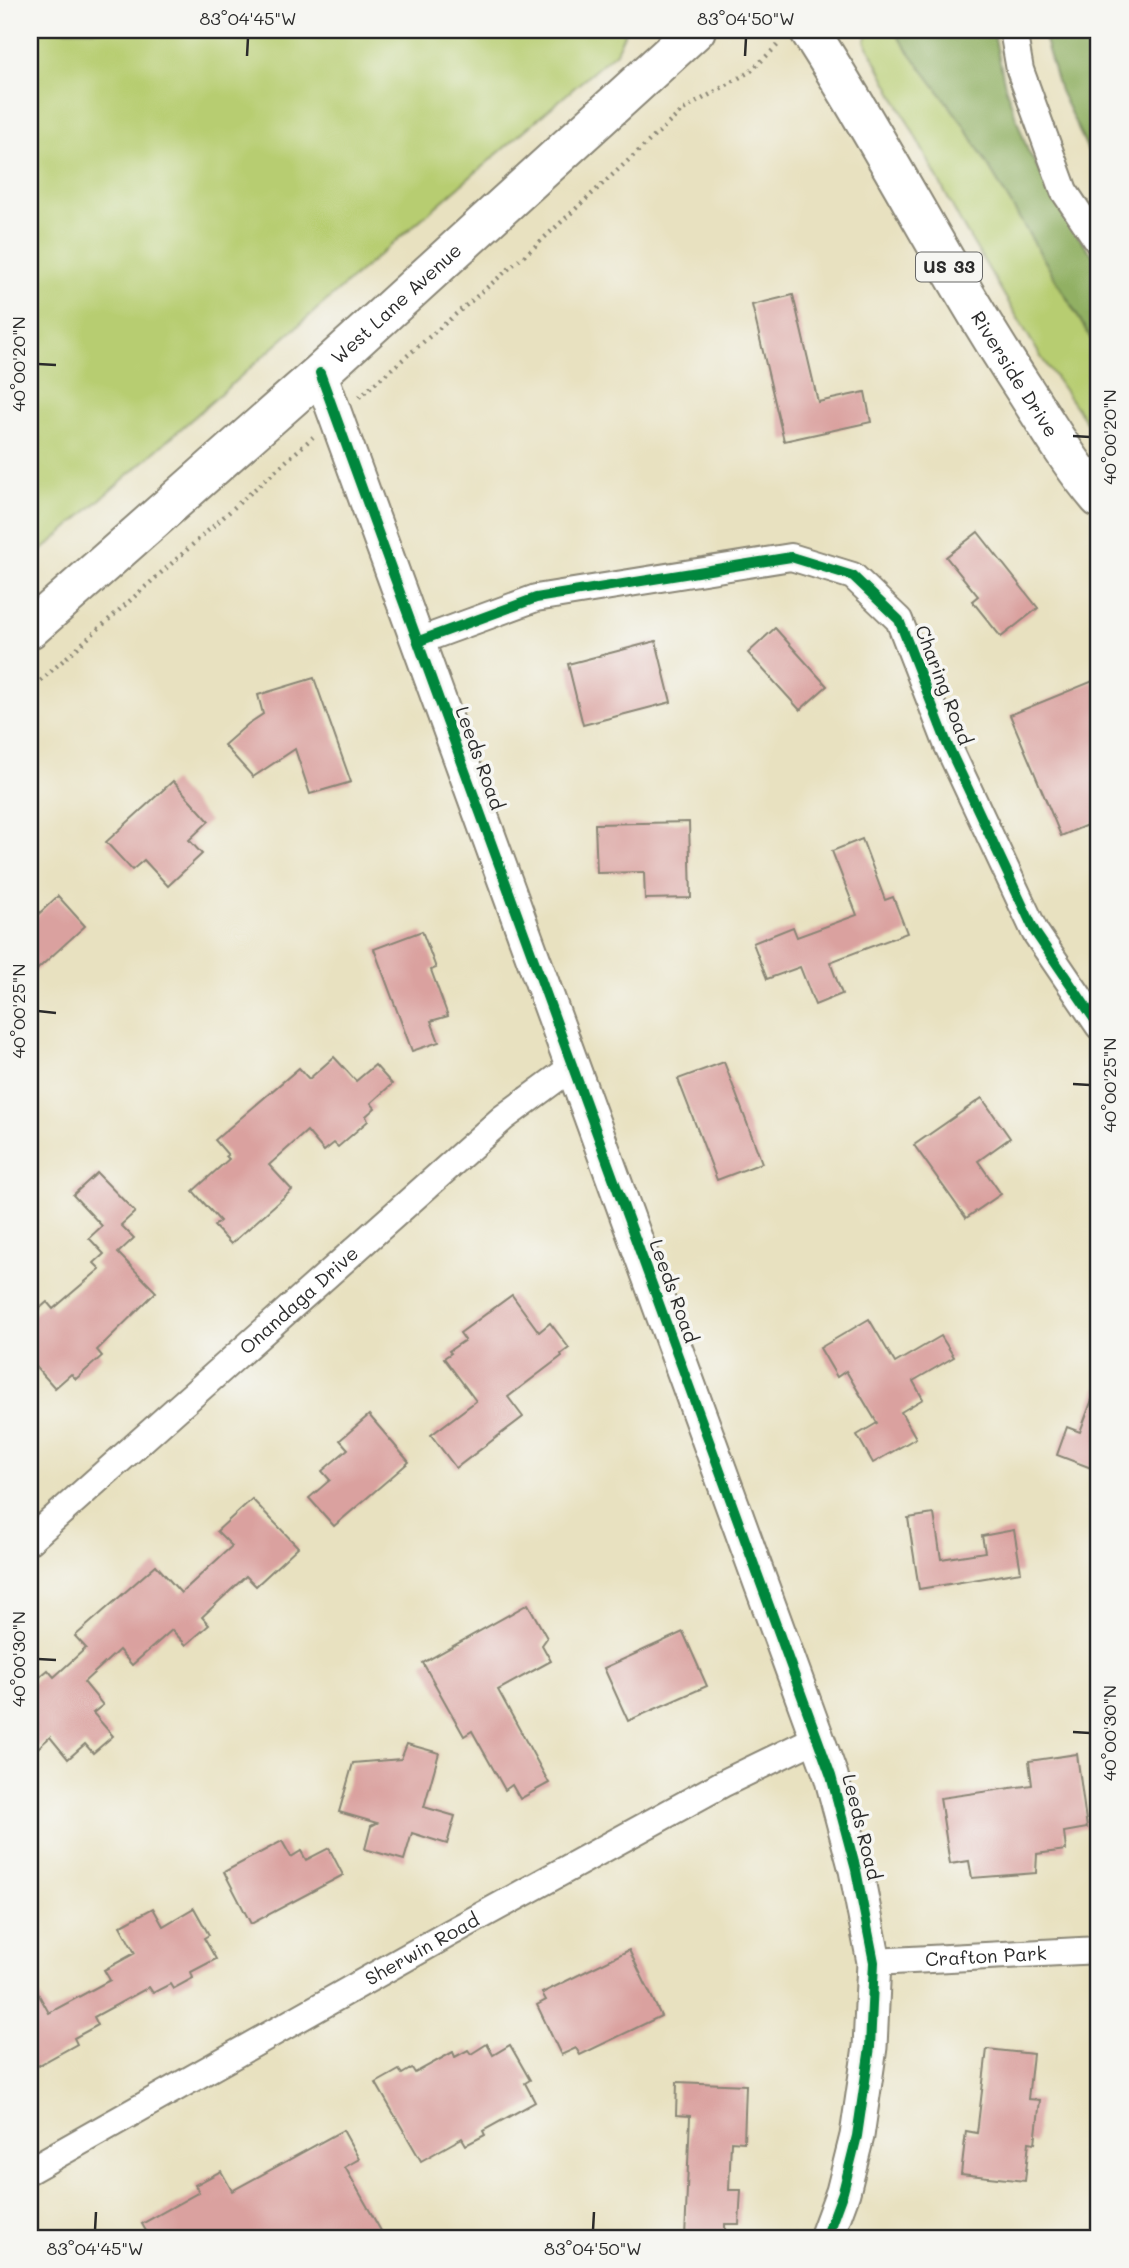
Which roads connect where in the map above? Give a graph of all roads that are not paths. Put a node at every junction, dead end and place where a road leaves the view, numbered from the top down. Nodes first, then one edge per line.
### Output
1 (696, 30) edge
2 (1013, 30) edge
3 (797, 34) edge
4 (1099, 243) edge
5 (320, 373) junction
6 (1099, 498) edge
7 (30, 629) edge
8 (419, 641) junction
9 (1099, 1026) edge
10 (572, 1067) junction
11 (30, 1540) edge
12 (817, 1738) junction
13 (1099, 1950) edge
14 (874, 1962) junction
15 (30, 2170) edge
16 (826, 2238) edge

1 - 5 main road, West Lane Avenue
2 - 4 street
3 - 6 main road, Riverside Drive / US 33
5 - 7 main road, West Lane Avenue
5 - 8 street, Leeds Road
8 - 9 street, Charing Road
8 - 10 street, Leeds Road
10 - 11 street, Onandaga Drive
10 - 12 street, Leeds Road
12 - 14 street, Leeds Road
12 - 15 street, Sherwin Road
13 - 14 street, Crafton Park
14 - 16 street, Leeds Road

